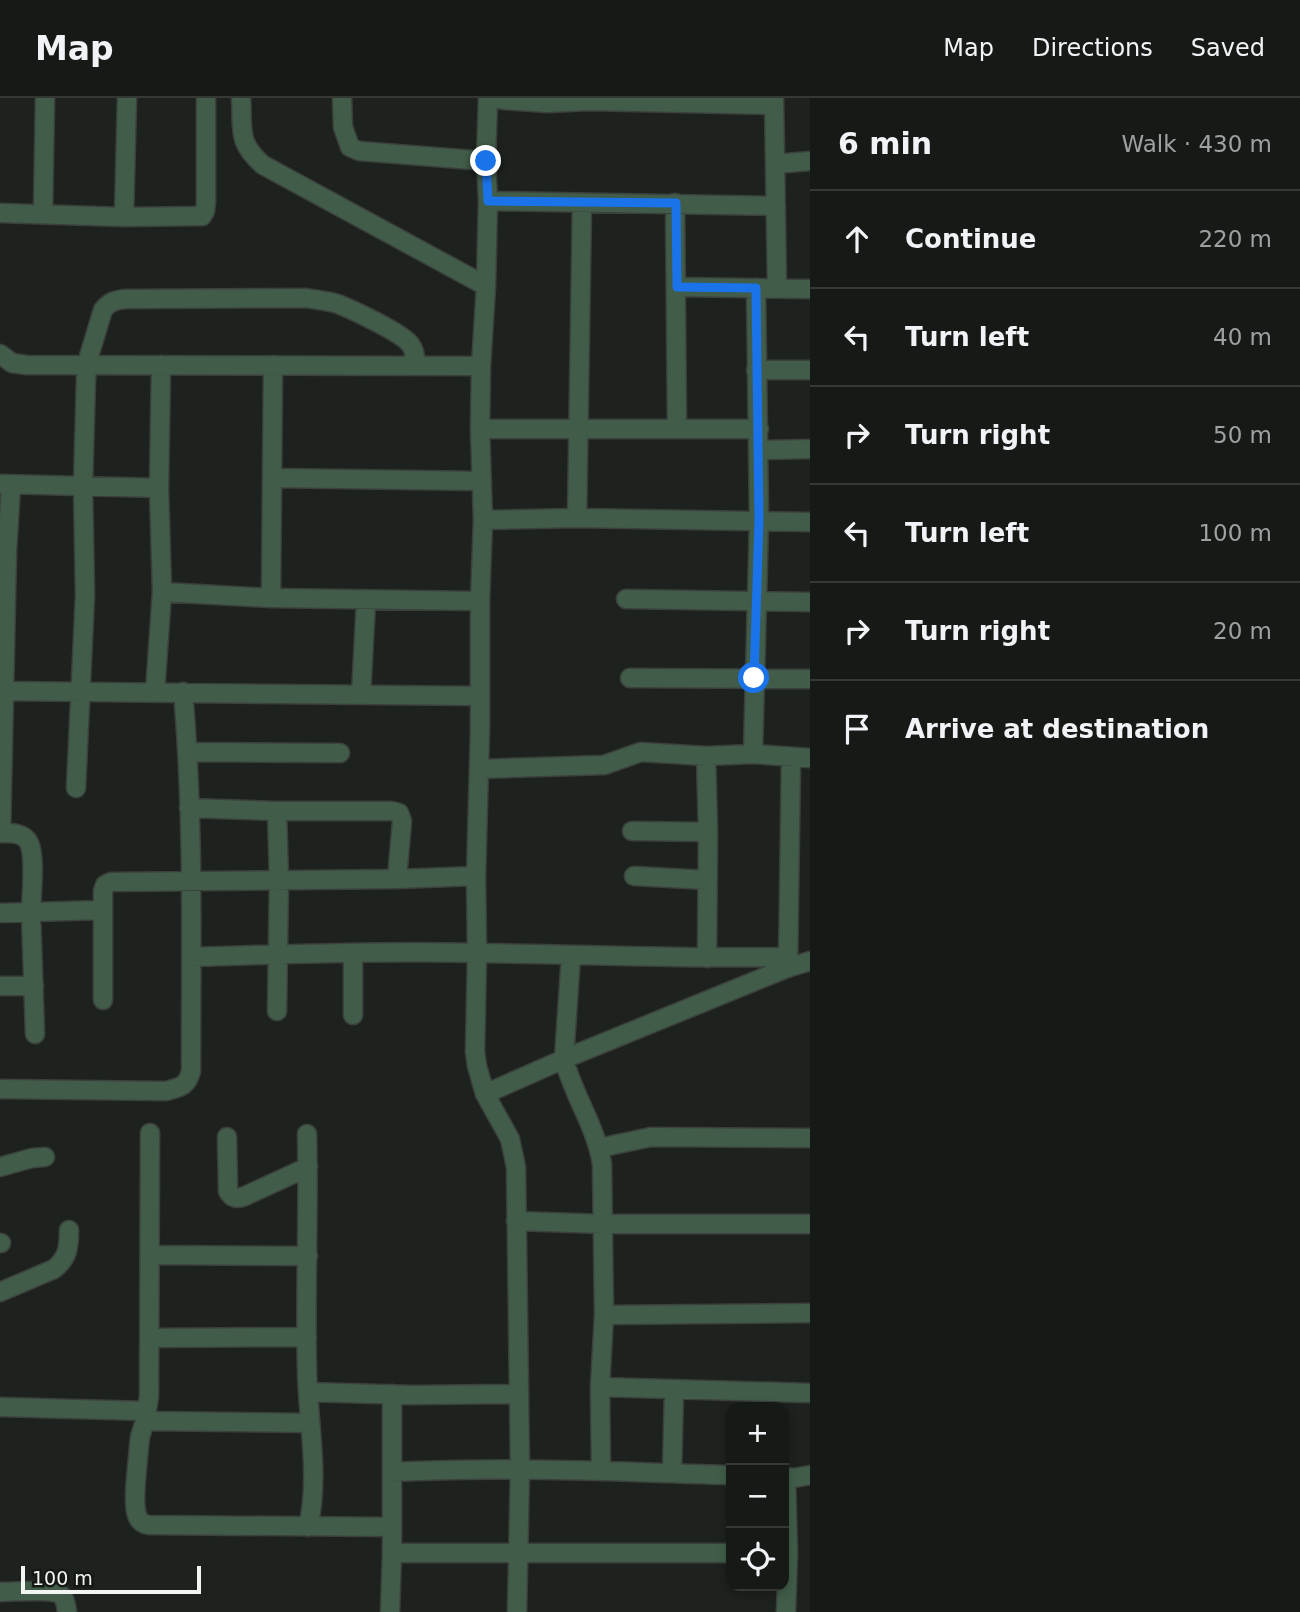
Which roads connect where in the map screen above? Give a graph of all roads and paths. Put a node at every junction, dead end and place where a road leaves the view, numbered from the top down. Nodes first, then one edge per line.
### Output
1 (45, 98) edge
2 (127, 98) edge
3 (206, 98) edge
4 (241, 98) edge
5 (342, 98) edge
6 (488, 98) edge
7 (498, 98) edge
8 (589, 99) edge
9 (774, 102) edge
10 (486, 161) junction
11 (810, 161) edge
12 (775, 164) junction
13 (488, 201) junction
14 (582, 203) junction
15 (676, 203) junction
16 (776, 206) junction
17 (0, 213) edge
18 (43, 214) junction
19 (124, 217) junction
20 (486, 286) junction
21 (677, 287) junction
22 (756, 288) junction
23 (777, 288) junction
24 (810, 289) edge
25 (0, 354) edge
26 (161, 365) junction
27 (273, 365) junction
28 (416, 365) junction
29 (87, 366) junction
30 (481, 366) junction
31 (756, 370) junction
32 (810, 370) edge
33 (480, 429) junction
34 (579, 429) junction
35 (677, 429) junction
36 (759, 429) junction
37 (810, 449) edge
38 (759, 450) junction
39 (273, 478) junction
40 (481, 481) junction
41 (5, 484) edge
42 (83, 487) junction
43 (159, 488) junction
44 (578, 518) junction
45 (483, 520) junction
46 (759, 520) junction
47 (810, 522) edge
48 (162, 592) junction
49 (271, 598) junction
50 (626, 599) dead end
51 (366, 600) junction
52 (480, 600) junction
53 (756, 602) junction
54 (810, 602) edge
55 (629, 678) dead end
56 (754, 678) junction
57 (810, 679) edge
58 (2, 691) edge
59 (80, 692) junction
60 (155, 692) junction
61 (183, 692) junction
62 (361, 695) junction
63 (480, 696) junction
64 (188, 751) junction
65 (340, 752) dead end
66 (753, 754) junction
67 (706, 756) junction
68 (791, 758) junction
69 (810, 758) edge
70 (479, 769) junction
71 (76, 788) dead end
72 (189, 808) junction
73 (276, 811) junction
74 (632, 831) dead end
75 (708, 832) junction
76 (0, 833) edge
77 (476, 876) junction
78 (634, 876) dead end
79 (397, 879) junction
80 (279, 880) junction
81 (708, 880) junction
82 (192, 882) junction
83 (103, 910) junction
84 (0, 913) edge
85 (31, 913) junction
86 (353, 953) junction
87 (477, 953) junction
88 (279, 955) junction
89 (571, 955) junction
90 (191, 957) junction
91 (707, 958) junction
92 (810, 961) edge
93 (788, 962) junction
94 (0, 986) edge
95 (34, 986) junction
96 (103, 1000) dead end
97 (277, 1011) dead end
98 (353, 1015) dead end
99 (36, 1034) dead end
100 (564, 1059) junction
101 (0, 1088) edge
102 (485, 1094) junction
103 (150, 1133) dead end
104 (307, 1134) dead end
105 (227, 1137) dead end
106 (810, 1138) edge
107 (599, 1148) junction
108 (45, 1157) dead end
109 (0, 1167) edge
110 (308, 1167) junction
111 (516, 1221) junction
112 (603, 1224) junction
113 (810, 1224) edge
114 (69, 1230) dead end
115 (150, 1255) junction
116 (308, 1256) junction
117 (0, 1292) edge
118 (810, 1313) edge
119 (604, 1315) junction
120 (307, 1337) junction
121 (150, 1338) junction
122 (600, 1387) junction
123 (674, 1390) junction
124 (308, 1392) junction
125 (810, 1393) edge
126 (392, 1394) junction
127 (519, 1394) junction
128 (0, 1407) edge
129 (146, 1416) junction
130 (309, 1423) junction
131 (520, 1469) junction
132 (601, 1471) junction
133 (393, 1472) junction
134 (672, 1473) junction
135 (726, 1475) edge
136 (810, 1475) edge
137 (789, 1477) edge
138 (308, 1527) junction
139 (392, 1527) junction
140 (519, 1552) junction
141 (392, 1553) junction
142 (726, 1553) edge
143 (786, 1591) edge
144 (0, 1592) edge
145 (67, 1612) edge
146 (390, 1612) edge
147 (517, 1612) edge
148 (786, 1612) edge

1 - 18 street
2 - 19 street
3 - 19 street
4 - 20 street
5 - 10 street
6 - 10 street
7 - 8 street
8 - 9 street
9 - 12 street
10 - 13 street
11 - 12 street
12 - 16 street
13 - 14 street
13 - 20 street
14 - 15 street
14 - 34 street
15 - 16 street
15 - 21 street
16 - 23 street
17 - 18 street
18 - 19 street
20 - 30 street
21 - 22 street
21 - 35 street
22 - 23 street
22 - 31 street
23 - 24 street
25 - 29 street
26 - 27 street
26 - 29 street
26 - 43 street
27 - 28 street
27 - 39 street
28 - 29 street
28 - 30 street
29 - 42 street
30 - 33 street
31 - 32 street
31 - 36 street
33 - 34 street
33 - 40 street
34 - 35 street
34 - 44 street
35 - 36 street
36 - 38 street
37 - 38 street
38 - 46 street
39 - 40 street
39 - 49 street
40 - 45 street
41 - 42 street
41 - 58 street
42 - 43 street
42 - 59 street
43 - 48 street
44 - 45 street
44 - 46 street
45 - 52 street
46 - 47 street
46 - 53 street
48 - 49 street
48 - 60 street
49 - 51 street
50 - 53 street
51 - 52 street
51 - 62 street
52 - 63 street
53 - 54 street
53 - 56 street
55 - 56 street
56 - 57 street
56 - 66 street
58 - 59 street
58 - 76 street
59 - 60 street
59 - 71 street
60 - 61 street
61 - 62 street
61 - 64 street
62 - 63 street
63 - 70 street
64 - 65 street
64 - 72 street
66 - 67 street
66 - 68 street
67 - 70 street
67 - 75 street
68 - 69 street
68 - 93 street
70 - 77 street
72 - 73 street
72 - 82 street
73 - 79 street
73 - 80 street
74 - 75 street
75 - 81 street
76 - 85 street
77 - 79 street
77 - 87 street
78 - 81 street
79 - 80 street
80 - 82 street
80 - 88 street
81 - 91 street
82 - 83 street
82 - 90 street
83 - 85 street
83 - 96 street
84 - 85 street
85 - 95 street
86 - 87 street
86 - 88 street
86 - 98 street
87 - 89 street
87 - 102 street
88 - 90 street
88 - 97 street
89 - 91 street
89 - 100 street
90 - 101 street
91 - 93 street
92 - 93 street
93 - 100 street
94 - 95 street
95 - 99 street
100 - 102 street
100 - 107 street
102 - 111 street
103 - 115 street
104 - 110 street
105 - 110 street
106 - 107 street
107 - 112 street
108 - 109 street
110 - 116 street
111 - 112 street
111 - 127 street
112 - 113 street
112 - 119 street
114 - 117 street
115 - 116 street
115 - 121 street
116 - 120 street
118 - 119 street
119 - 122 street
120 - 121 street
120 - 124 street
121 - 129 street
122 - 123 street
122 - 132 street
123 - 125 street
123 - 134 street
124 - 126 street
124 - 130 street
126 - 127 street
126 - 133 street
127 - 131 street
128 - 129 street
129 - 130 street
129 - 138 street
130 - 138 street
131 - 132 street
131 - 133 street
131 - 140 street
132 - 134 street
133 - 139 street
134 - 135 street
136 - 137 street
138 - 139 street
139 - 141 street
140 - 141 street
140 - 142 street
140 - 147 street
141 - 146 street
143 - 148 street
144 - 145 street

